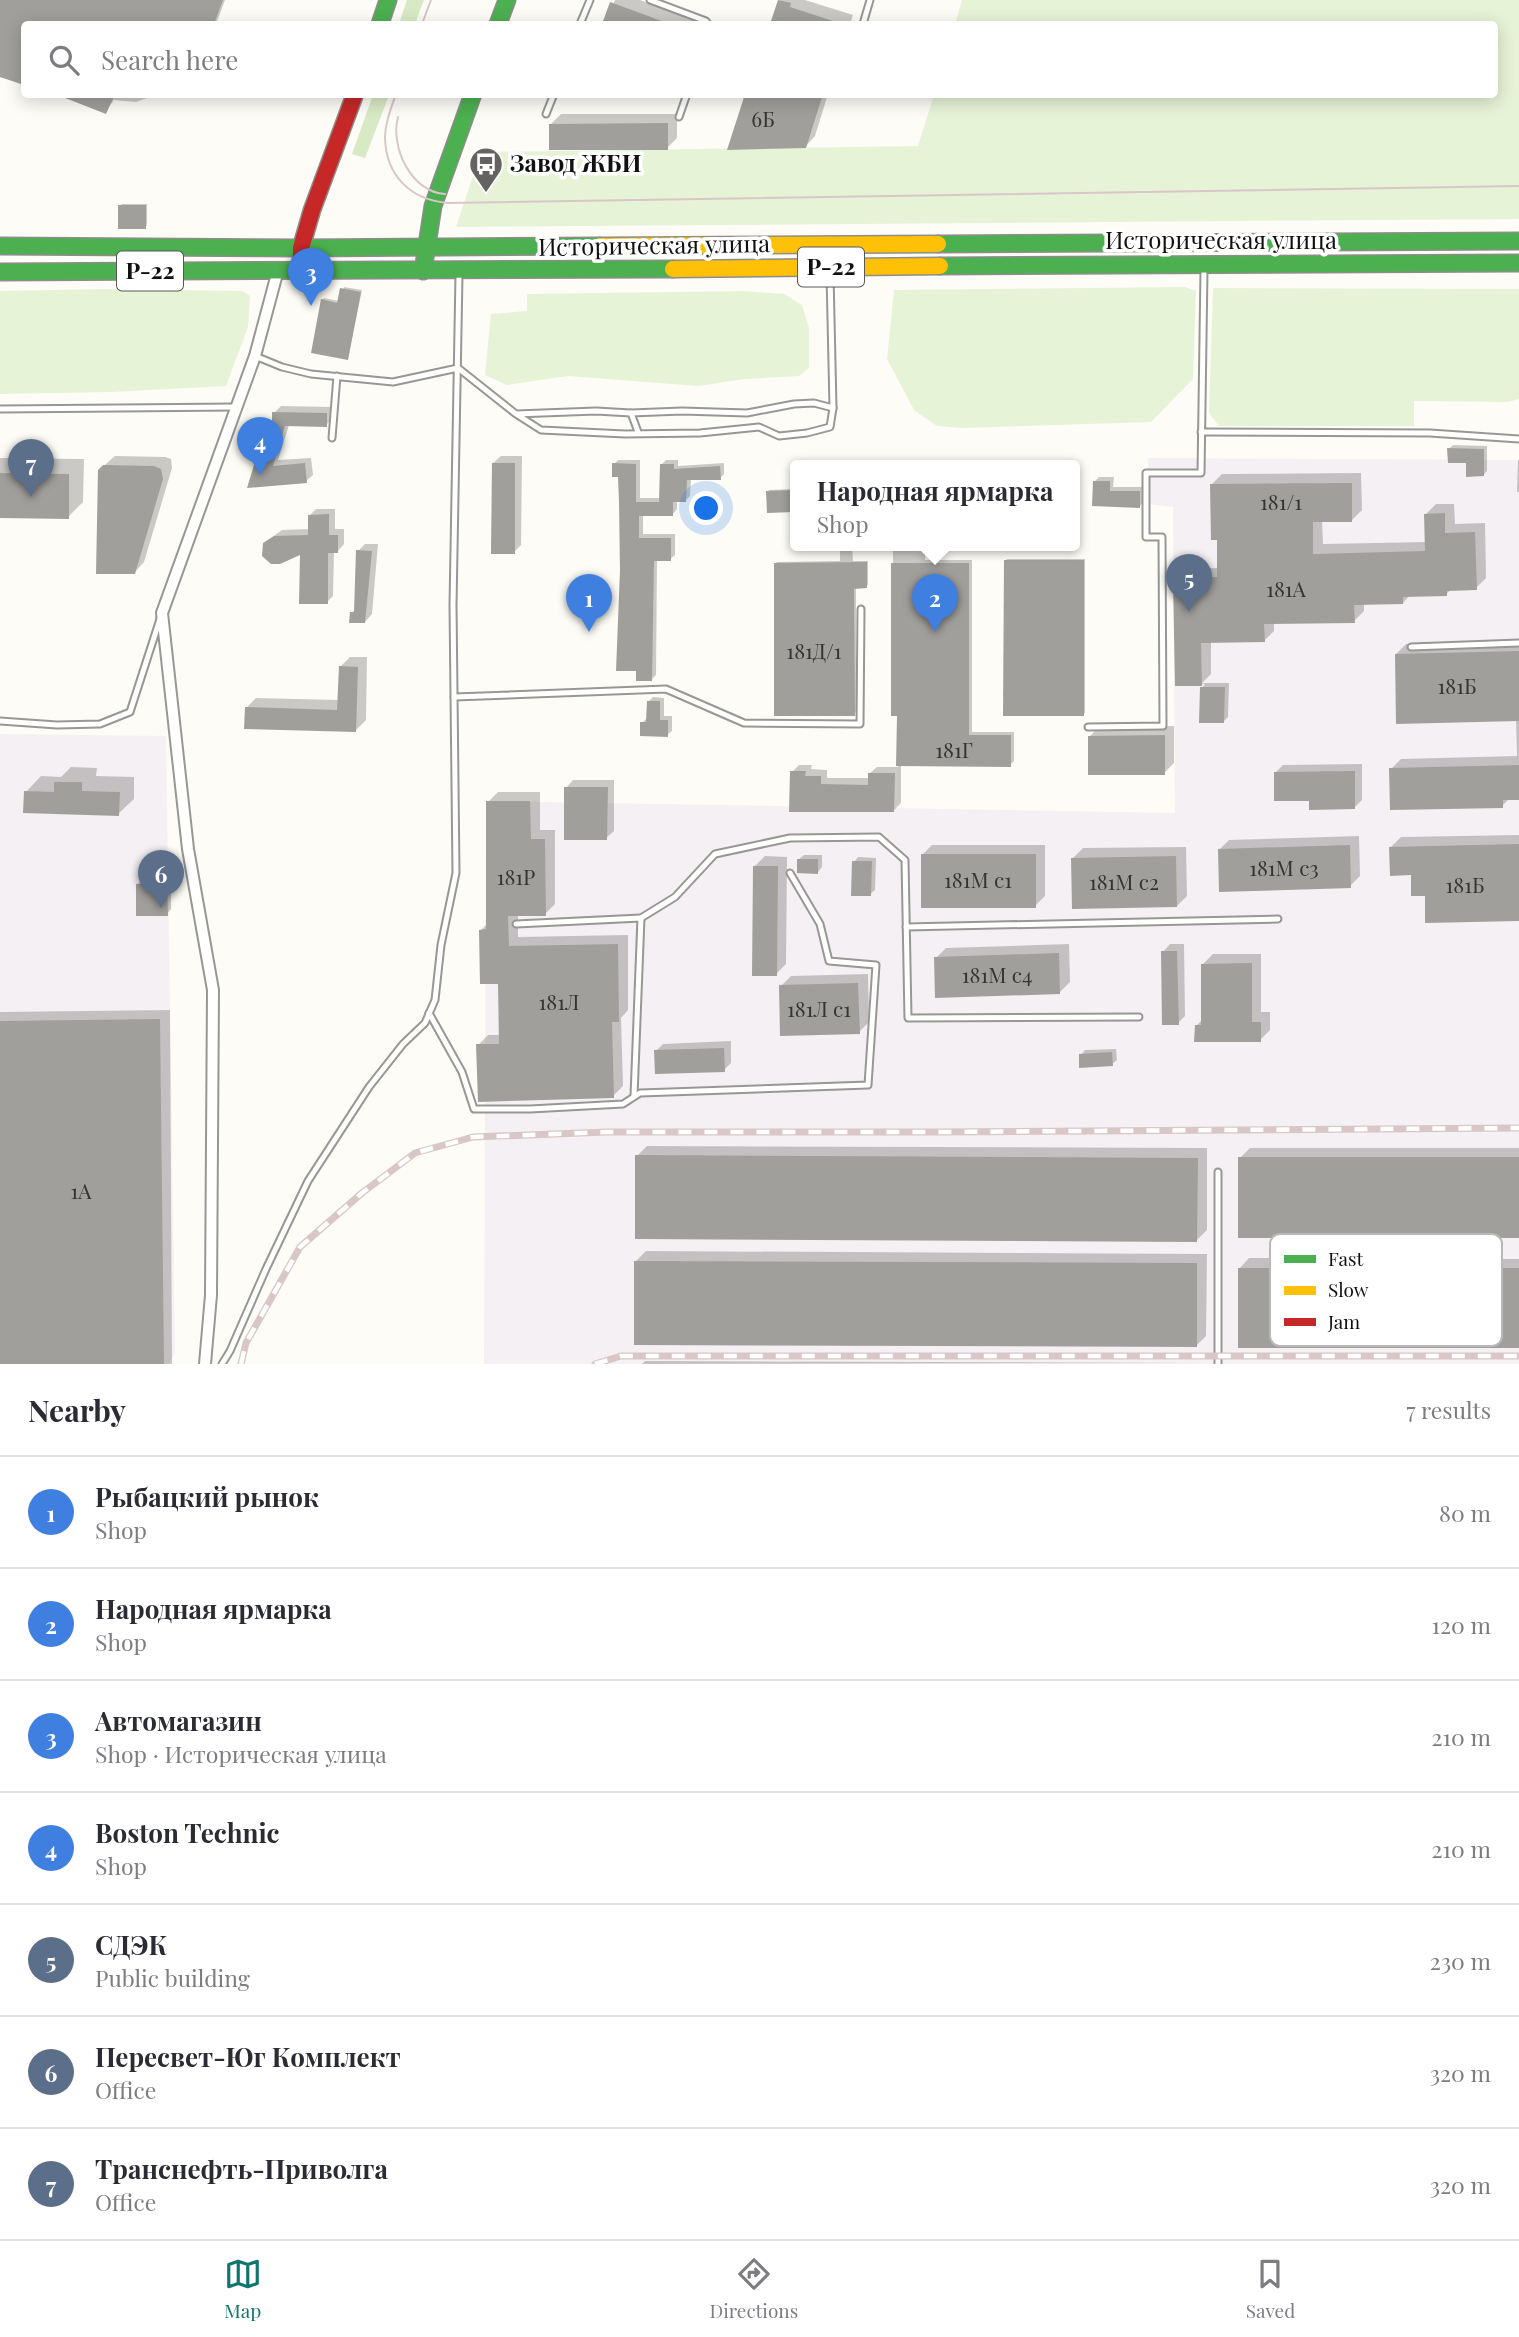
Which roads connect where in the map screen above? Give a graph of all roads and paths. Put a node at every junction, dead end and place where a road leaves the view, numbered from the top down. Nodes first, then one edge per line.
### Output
1 (388, 0) edge
2 (507, 0) edge
3 (590, 0) edge
4 (650, 0) edge
5 (870, 0) edge
6 (381, 21) edge
7 (499, 21) edge
8 (581, 21) edge
9 (706, 21) edge
10 (864, 21) edge
11 (354, 98) edge
12 (472, 98) edge
13 (552, 98) edge
14 (686, 98) edge
15 (546, 114) dead end
16 (679, 117) dead end
17 (1519, 241) edge
18 (6, 245) edge
19 (427, 247) junction
20 (301, 248) junction
21 (1519, 263) edge
22 (1204, 264) junction
23 (830, 267) junction
24 (278, 270) junction
25 (300, 270) junction
26 (423, 271) junction
27 (458, 271) junction
28 (0, 272) edge
29 (255, 356) junction
30 (458, 368) junction
31 (337, 376) junction
32 (236, 407) junction
33 (833, 408) junction
34 (0, 409) edge
35 (631, 413) junction
36 (516, 414) junction
37 (638, 432) junction
38 (1201, 432) junction
39 (332, 438) dead end
40 (1519, 439) edge
41 (861, 609) dead end
42 (162, 613) junction
43 (1519, 643) edge
44 (1412, 647) dead end
45 (454, 697) junction
46 (0, 721) edge
47 (1088, 727) dead end
48 (790, 873) dead end
49 (641, 918) junction
50 (1278, 919) dead end
51 (516, 924) dead end
52 (906, 928) junction
53 (429, 1013) junction
54 (1139, 1017) dead end
55 (635, 1096) junction
56 (1218, 1172) dead end
57 (205, 1364) edge
58 (222, 1364) edge
59 (1218, 1364) edge

1 - 6 main road
2 - 7 main road
3 - 8 lane
4 - 9 lane
5 - 10 lane
11 - 20 main road
12 - 19 main road
13 - 15 lane
14 - 16 lane
17 - 19 main road, Историческая улица / Р-22
18 - 20 main road, Историческая улица / Р-22
19 - 20 main road, Историческая улица / Р-22
19 - 26 main road
20 - 25 main road
21 - 22 main road, Историческая улица / Р-22
22 - 23 main road, Историческая улица / Р-22
22 - 38 lane
23 - 27 main road, Историческая улица / Р-22
23 - 33 lane
24 - 25 main road, Историческая улица / Р-22
24 - 28 main road, Историческая улица / Р-22
24 - 29 street
25 - 26 main road, Историческая улица / Р-22
26 - 27 main road, Историческая улица / Р-22
27 - 30 lane
29 - 31 lane
29 - 32 street
30 - 31 lane
30 - 36 lane
30 - 45 lane
31 - 39 lane
32 - 34 lane
32 - 42 street
33 - 35 lane
33 - 37 lane
35 - 36 lane
35 - 37 lane
36 - 37 lane
38 - 40 lane
38 - 47 lane
41 - 45 lane
42 - 46 lane
42 - 57 street
43 - 44 lane
45 - 53 lane
48 - 55 lane
49 - 51 lane
49 - 52 lane
49 - 55 lane
50 - 52 lane
52 - 54 lane
53 - 55 lane
53 - 58 lane
56 - 59 lane

